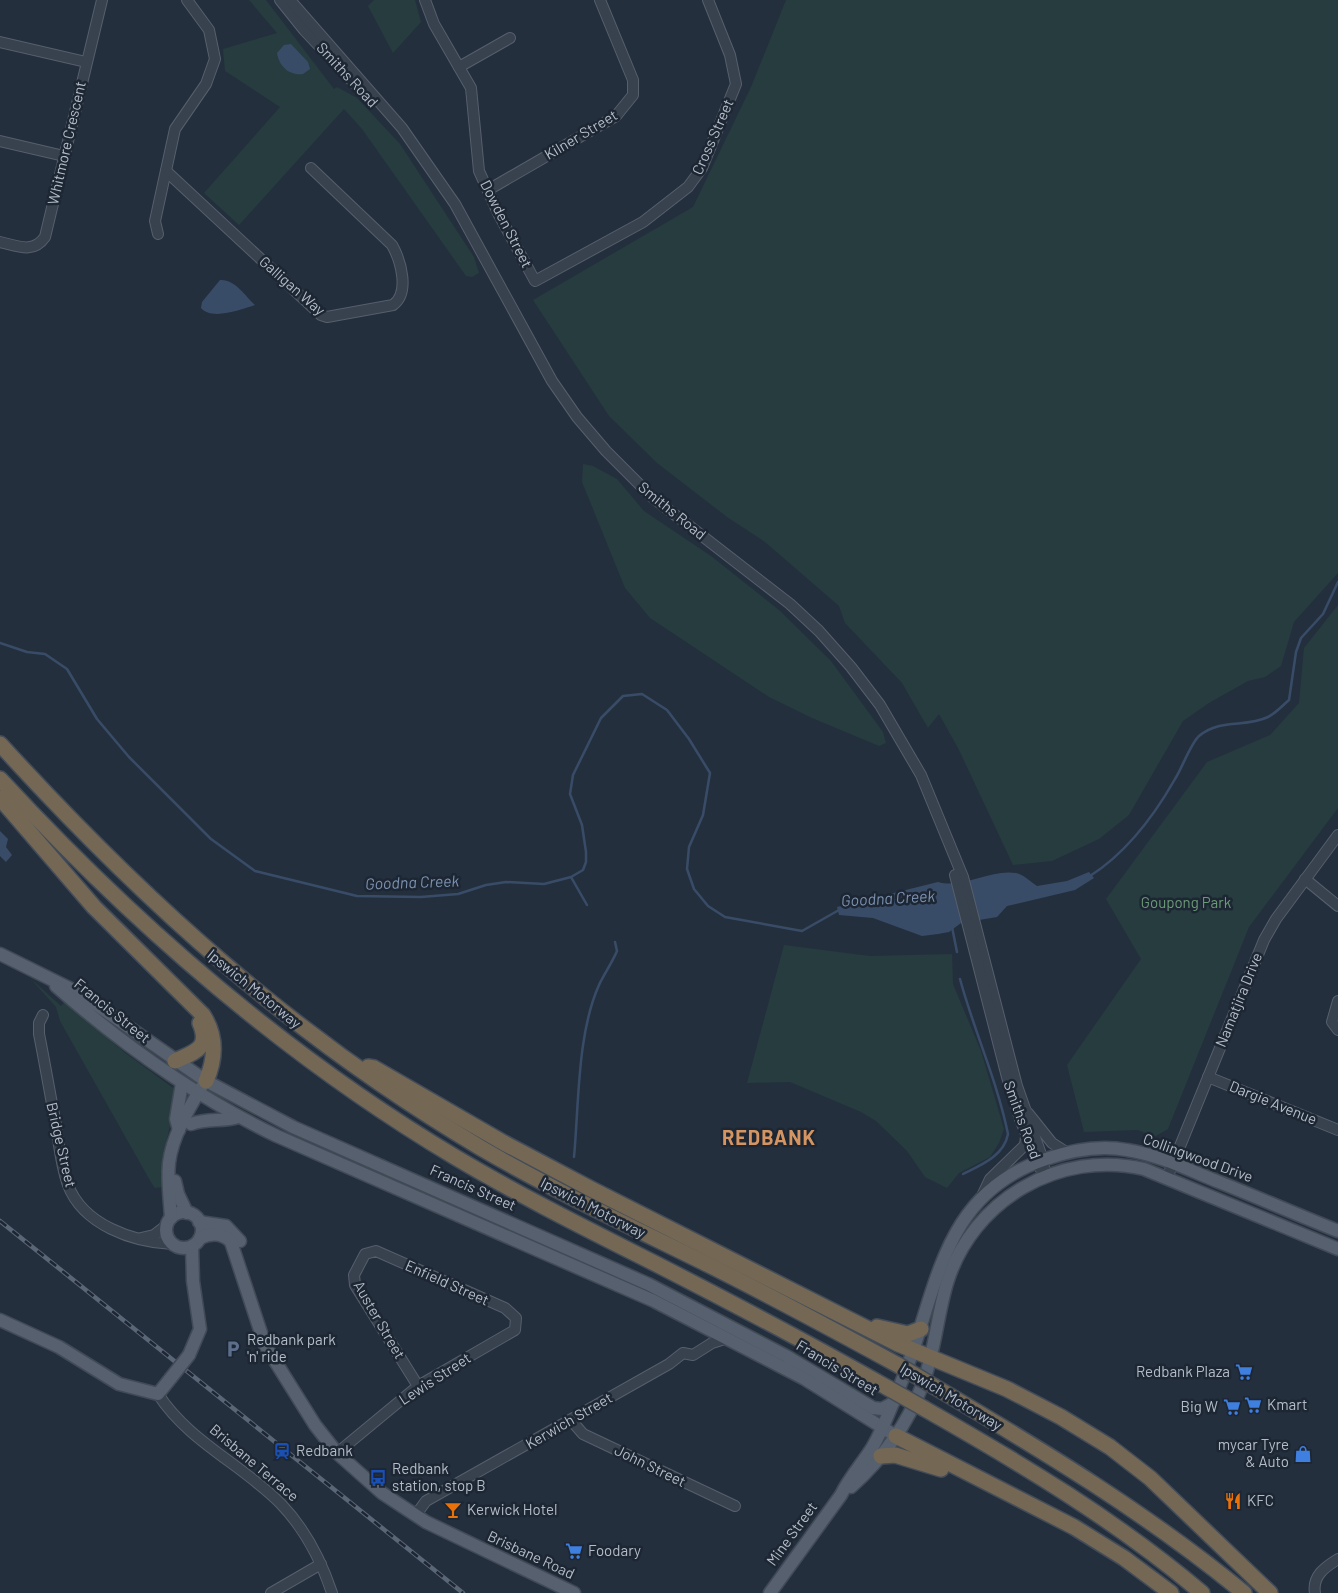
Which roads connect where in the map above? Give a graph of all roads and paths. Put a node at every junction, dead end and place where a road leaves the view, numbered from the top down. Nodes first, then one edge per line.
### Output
1 (102, 0) edge
2 (186, 0) edge
3 (425, 0) edge
4 (600, 0) edge
5 (708, 0) edge
6 (285, 1) edge
7 (510, 38) dead end
8 (0, 42) edge
9 (86, 62) junction
10 (459, 67) junction
11 (0, 140) edge
12 (64, 156) junction
13 (311, 168) dead end
14 (166, 171) junction
15 (488, 190) junction
16 (158, 234) dead end
17 (0, 242) edge
18 (535, 281) joint
19 (0, 744) edge
20 (0, 779) edge
21 (0, 798) edge
22 (1338, 835) edge
23 (1305, 879) junction
24 (1338, 906) edge
25 (973, 928) junction
26 (0, 954) edge
27 (46, 978) junction
28 (174, 988) junction
29 (1338, 1001) edge
30 (42, 1014) dead end
31 (1338, 1030) edge
32 (175, 1061) junction
33 (352, 1065) junction
34 (1208, 1077) junction
35 (182, 1084) junction
36 (203, 1091) junction
37 (1023, 1106) junction
38 (238, 1117) junction
39 (191, 1124) junction
40 (179, 1130) junction
41 (1338, 1130) edge
42 (1026, 1137) junction
43 (1066, 1152) junction
44 (1040, 1161) junction
45 (1172, 1162) junction
46 (1045, 1176) junction
47 (1167, 1178) junction
48 (980, 1201) junction
49 (187, 1213) junction
50 (169, 1221) junction
51 (199, 1222) junction
52 (1338, 1231) edge
53 (140, 1238) junction
54 (196, 1242) junction
55 (175, 1245) junction
56 (1338, 1249) edge
57 (364, 1254) joint
58 (193, 1281) junction
59 (246, 1285) junction
60 (0, 1320) edge
61 (860, 1326) junction
62 (922, 1329) junction
63 (515, 1330) joint
64 (728, 1338) junction
65 (914, 1351) junction
66 (931, 1358) junction
67 (418, 1386) junction
68 (158, 1394) junction
69 (893, 1403) junction
70 (571, 1420) junction
71 (882, 1428) junction
72 (896, 1436) junction
73 (338, 1453) junction
74 (881, 1456) junction
75 (949, 1465) junction
76 (841, 1495) junction
77 (735, 1506) dead end
78 (415, 1516) junction
79 (1338, 1560) edge
80 (321, 1564) junction
81 (271, 1593) edge
82 (332, 1593) edge
83 (574, 1593) edge
84 (770, 1593) edge
85 (1171, 1593) edge
86 (1202, 1593) edge
87 (1244, 1593) edge
88 (1270, 1593) edge
89 (1315, 1593) edge

1 - 9 street, Whitmore Crescent
2 - 14 street
3 - 10 street, Dowden Street
4 - 15 street, Kilner Street
5 - 18 street, Cross Street
6 - 25 street, Smiths Road
7 - 10 street
8 - 9 street
9 - 12 street, Whitmore Crescent
10 - 15 street, Dowden Street
11 - 12 street
12 - 17 street, Whitmore Crescent
13 - 14 street, Galligan Way
14 - 16 street
15 - 18 street, Dowden Street
19 - 33 highway, Ipswich Motorway
20 - 86 highway, Ipswich Motorway, bridge
21 - 28 highway
22 - 23 street, Namatjira Drive
23 - 24 street
23 - 34 street, Namatjira Drive
25 - 37 street, Smiths Road
25 - 42 street, Smiths Road
26 - 27 main road, Francis Street
27 - 32 main road, Francis Street
27 - 35 main road, Francis Street
28 - 32 highway
28 - 36 highway
29 - 31 street
30 - 53 street, Bridge Street
32 - 36 main road, Francis Street
33 - 61 highway
33 - 87 highway, Ipswich Motorway, bridge
34 - 41 street, Dargie Avenue
34 - 45 street, Namatjira Drive
35 - 36 main road, Francis Street
35 - 40 main road
36 - 38 main road, Francis Street
36 - 39 main road
36 - 40 main road
36 - 69 main road, Francis Street
37 - 43 street
37 - 44 street, Smiths Road
38 - 39 main road
38 - 64 main road, Francis Street
39 - 49 main road
40 - 50 main road
42 - 44 street, Smiths Road
42 - 48 street
43 - 44 main road, Collingwood Drive
43 - 45 main road, Collingwood Drive
44 - 46 street, Smiths Road
44 - 48 main road, Collingwood Drive
45 - 47 street, Namatjira Drive
45 - 52 main road, Collingwood Drive
46 - 47 main road, Collingwood Drive
46 - 66 main road, Collingwood Drive
47 - 56 main road, Collingwood Drive
48 - 62 main road, Collingwood Drive
49 - 50 main road
49 - 51 main road
50 - 53 street
50 - 55 main road
51 - 54 main road
51 - 59 main road, Brisbane Road
53 - 55 street, Bridge Street
54 - 55 main road
54 - 58 main road
54 - 59 main road, Brisbane Road
55 - 58 main road
57 - 63 street, Enfield Street
57 - 67 street, Auster Street
58 - 68 main road, bridge
59 - 73 main road, Brisbane Road
60 - 68 main road
61 - 62 highway
61 - 65 highway
62 - 65 main road, Collingwood Drive
63 - 67 street, Lewis Street
64 - 70 street, Kerwich Street
64 - 71 main road, Francis Street
65 - 66 highway
65 - 69 main road, Mine Street
66 - 72 main road, Mine Street
66 - 88 highway
67 - 73 street, Lewis Street
68 - 80 street, Brisbane Terrace
69 - 71 main road, Mine Street
70 - 77 street, John Street
70 - 78 street, Kerwich Street
71 - 72 main road, Francis Street
71 - 76 main road, Mine Street
72 - 74 main road, Mine Street
72 - 75 highway
73 - 78 main road, Brisbane Road
74 - 75 highway
74 - 76 main road, Mine Street
75 - 85 highway
76 - 84 main road, Mine Street
78 - 83 main road, Brisbane Road
79 - 89 street
80 - 81 street
80 - 82 street, Brisbane Terrace

